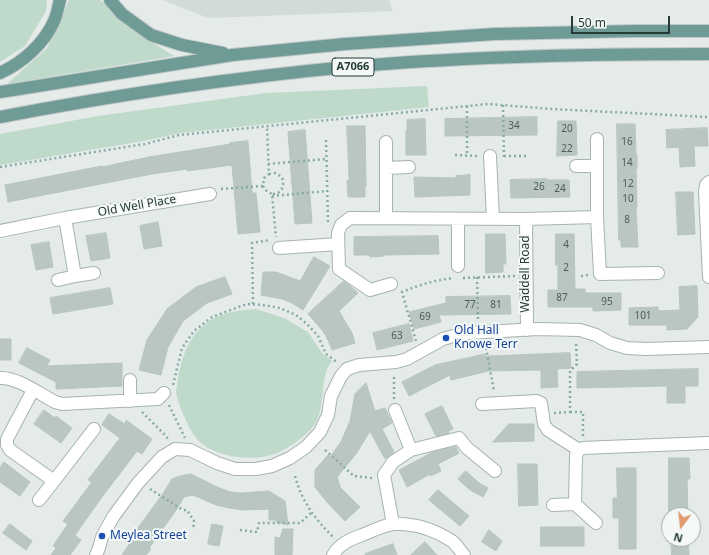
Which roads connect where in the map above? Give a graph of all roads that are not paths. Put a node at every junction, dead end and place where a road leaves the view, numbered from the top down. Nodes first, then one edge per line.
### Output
1 (60, 0) edge
2 (110, 0) edge
3 (709, 31) edge
4 (709, 54) edge
5 (232, 55) junction
6 (0, 73) edge
7 (0, 92) edge
8 (0, 117) edge
9 (596, 139) dead end
10 (386, 142) dead end
11 (490, 156) dead end
12 (576, 166) dead end
13 (597, 166) junction
14 (409, 167) dead end
15 (386, 168) junction
16 (709, 182) edge
17 (210, 194) road end
18 (597, 217) junction
19 (65, 218) junction
20 (386, 218) junction
21 (458, 219) junction
22 (493, 219) junction
23 (526, 219) junction
24 (0, 231) edge
25 (338, 244) junction
26 (278, 248) dead end
27 (458, 266) dead end
28 (658, 273) dead end
29 (94, 274) dead end
30 (75, 276) junction
31 (709, 277) edge
32 (58, 280) dead end
33 (391, 284) dead end
34 (527, 330) junction
35 (709, 347) edge
36 (0, 378) edge
37 (130, 380) dead end
38 (33, 390) junction
39 (164, 393) road end
40 (130, 401) junction
41 (482, 404) dead end
42 (395, 410) road end
43 (94, 429) dead end
44 (709, 443) edge
45 (581, 449) junction
46 (412, 450) junction
47 (494, 471) dead end
48 (54, 481) junction
49 (39, 500) dead end
50 (575, 504) junction
51 (553, 505) dead end
52 (596, 523) dead end
53 (393, 524) junction
54 (96, 555) edge
55 (333, 555) edge
56 (464, 555) edge

1 - 6 main road
2 - 5 main road, A7066
3 - 5 main road, A7066
4 - 8 main road, A7066
5 - 7 main road, A7066
9 - 13 street
10 - 15 street
11 - 22 street
12 - 13 street
13 - 18 street
14 - 15 street
15 - 20 street
16 - 31 street
17 - 19 street, Old Well Place
18 - 23 street, Waddell Road
18 - 28 street
19 - 24 street, Old Well Place
19 - 30 street
20 - 21 street, Waddell Road
20 - 25 street, Waddell Road
21 - 22 street, Waddell Road
21 - 27 street
22 - 23 street, Waddell Road
23 - 34 street, Waddell Road
25 - 26 street
25 - 33 street
29 - 30 street
30 - 32 street
34 - 35 street
34 - 54 street
36 - 38 street
37 - 40 street
38 - 40 street
38 - 48 street
39 - 40 street
41 - 45 street
42 - 46 street
43 - 48 street
44 - 45 street
45 - 50 street
46 - 47 street
46 - 53 street
48 - 49 street
50 - 51 street
50 - 52 street
53 - 55 street
53 - 56 street

